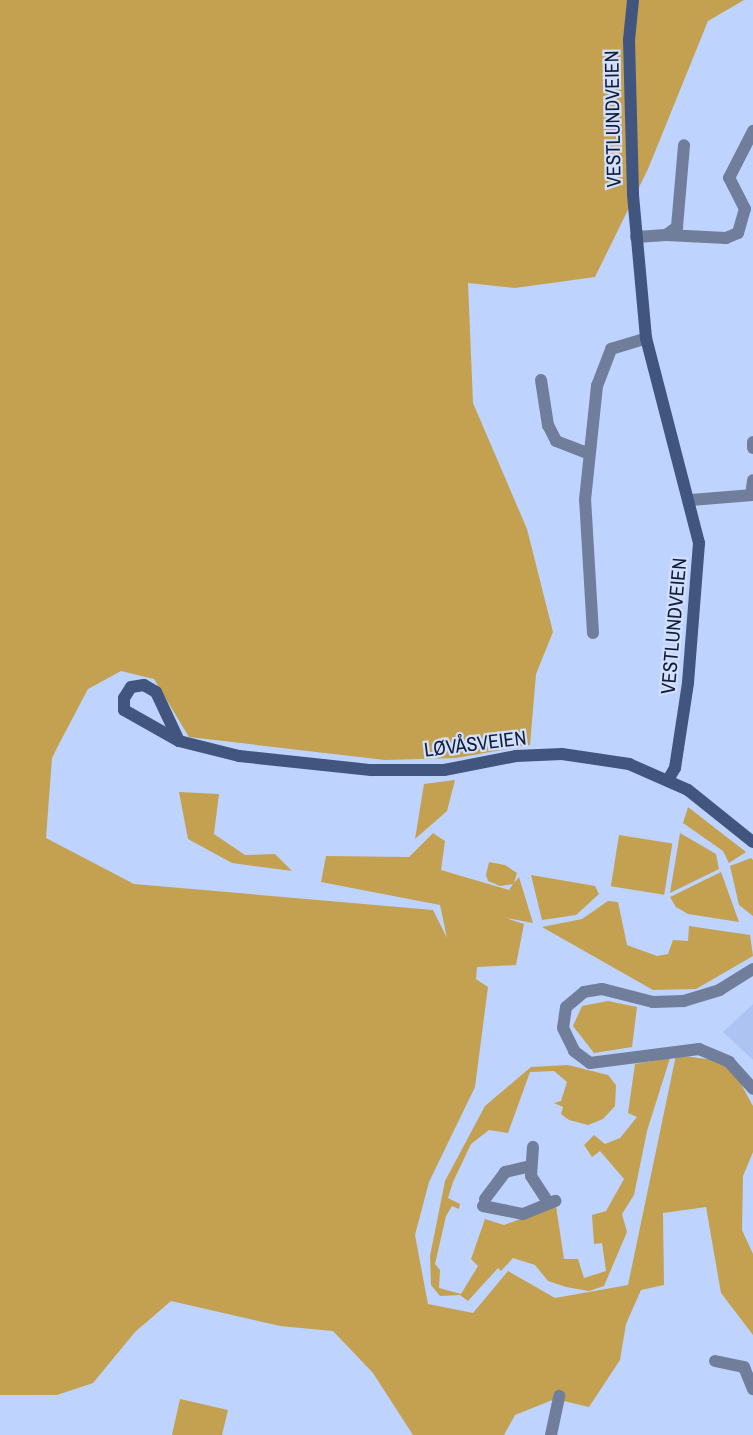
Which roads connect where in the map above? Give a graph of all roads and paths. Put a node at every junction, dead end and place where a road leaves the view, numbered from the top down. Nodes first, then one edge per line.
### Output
1 (633, 0) edge
2 (753, 131) edge
3 (684, 145) dead end
4 (666, 235) junction
5 (636, 237) junction
6 (646, 338) junction
7 (541, 380) dead end
8 (753, 442) edge
9 (753, 448) edge
10 (587, 453) junction
11 (753, 480) edge
12 (752, 495) edge
13 (690, 500) junction
14 (592, 633) dead end
15 (179, 741) junction
16 (669, 778) junction
17 (753, 842) edge
18 (753, 969) edge
19 (753, 1089) edge
20 (532, 1147) dead end
21 (530, 1166) junction
22 (715, 1361) dead end
23 (753, 1389) edge
24 (559, 1396) dead end
25 (551, 1435) edge

1 - 5 main road, VESTLUNDVEIEN
2 - 4 street
3 - 4 street
4 - 5 street
5 - 6 main road, VESTLUNDVEIEN
6 - 10 street
6 - 13 main road, VESTLUNDVEIEN
7 - 10 street
8 - 9 street
10 - 14 street
11 - 12 street
12 - 13 street
13 - 16 main road, VESTLUNDVEIEN
15 - 15 main road, LØVÅSVEIEN
15 - 16 main road, LØVÅSVEIEN
16 - 17 main road, LØVÅSVEIEN
18 - 19 street
20 - 21 street
21 - 21 street
22 - 23 street
24 - 25 street

